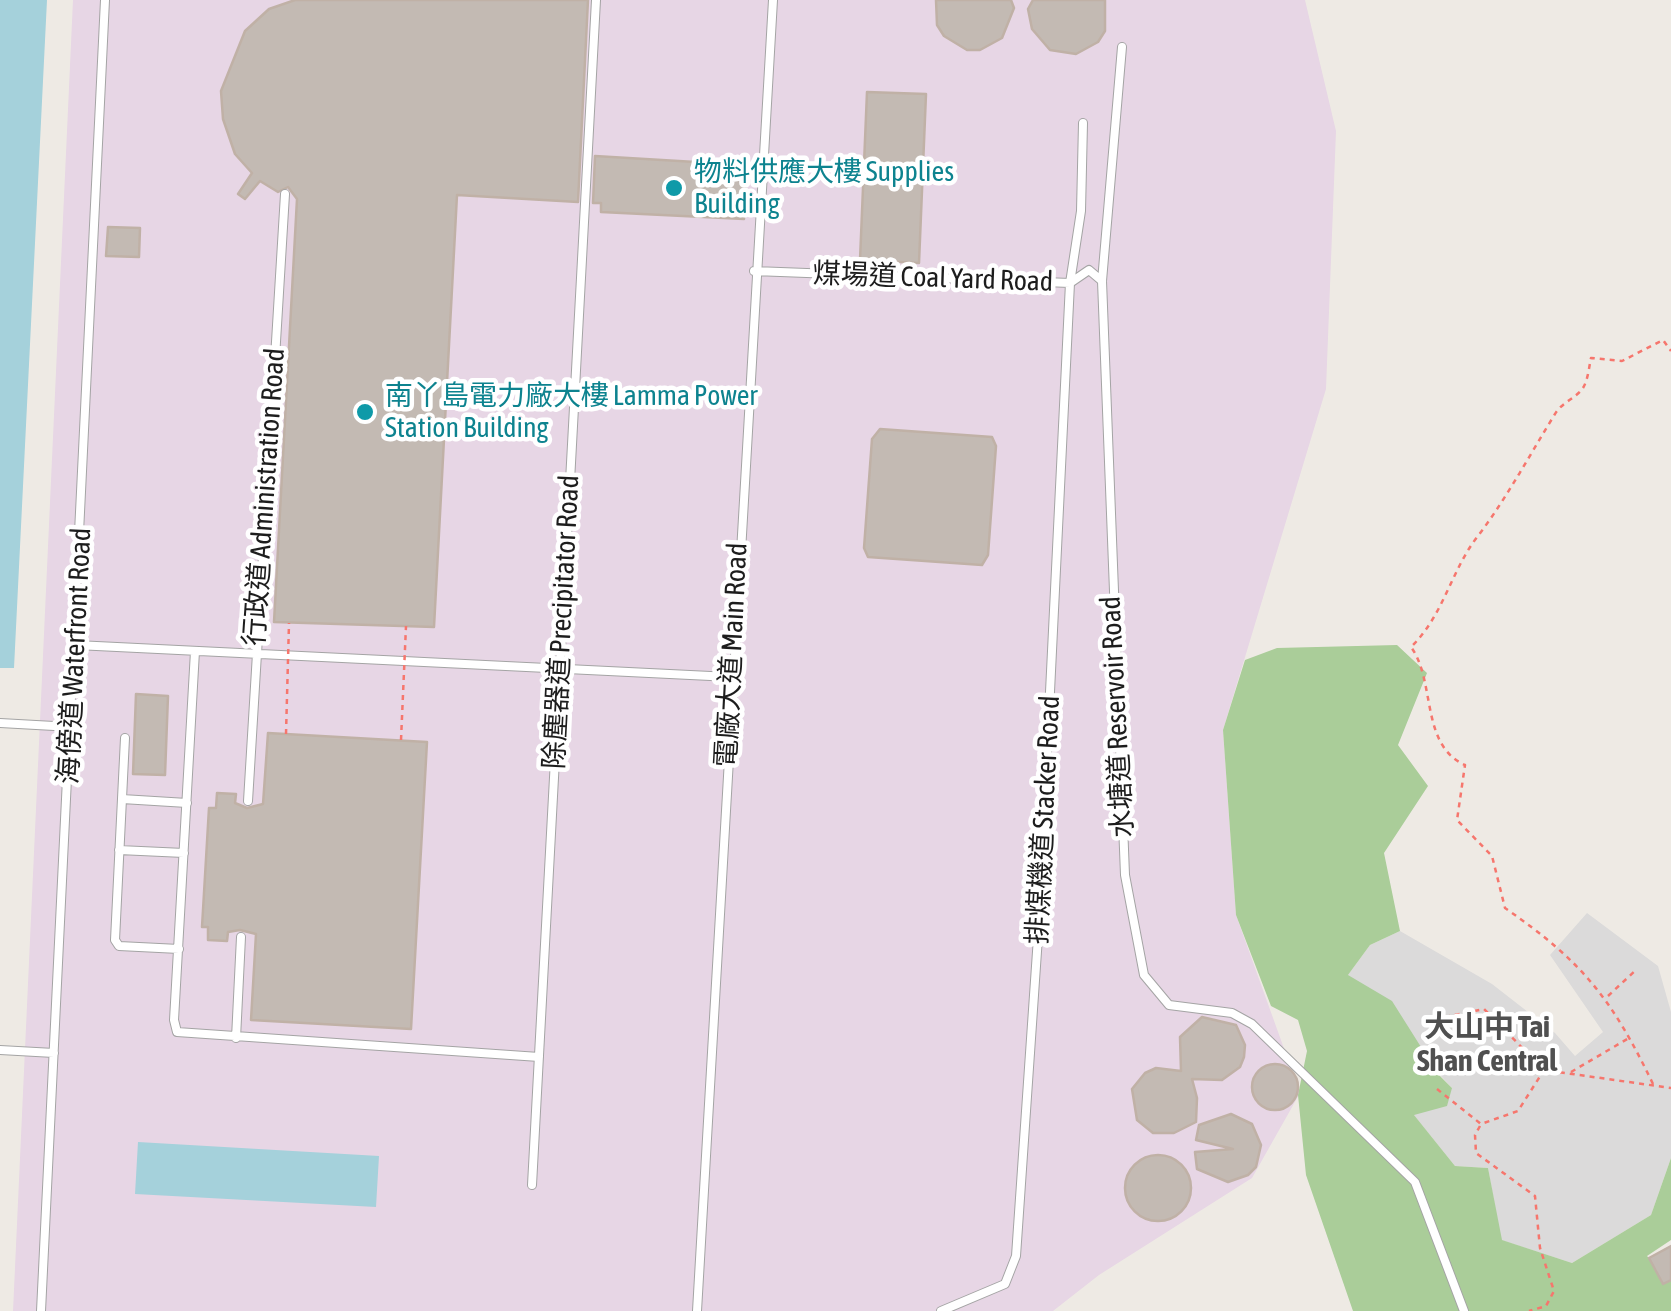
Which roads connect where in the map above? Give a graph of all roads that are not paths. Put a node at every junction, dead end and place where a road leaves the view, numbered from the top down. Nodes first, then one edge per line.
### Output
1 (105, 0) edge
2 (596, 0) edge
3 (773, 0) edge
4 (1122, 47) dead end
5 (1083, 123) dead end
6 (285, 194) dead end
7 (754, 271) junction
8 (1102, 282) junction
9 (1070, 283) junction
10 (76, 645) junction
11 (195, 652) junction
12 (255, 655) junction
13 (559, 668) junction
14 (730, 677) junction
15 (0, 723) edge
16 (72, 727) junction
17 (125, 738) dead end
18 (122, 799) junction
19 (248, 801) dead end
20 (187, 803) junction
21 (119, 850) junction
22 (184, 853) junction
23 (241, 937) dead end
24 (178, 949) junction
25 (236, 1038) junction
26 (0, 1050) edge
27 (54, 1053) junction
28 (538, 1056) junction
29 (532, 1185) dead end
30 (41, 1311) edge
31 (697, 1311) edge
32 (940, 1311) edge
33 (1464, 1311) edge

1 - 10 lane, 海傍道 Waterfront Road
2 - 13 lane, 除塵器道 Precipitator Road
3 - 7 lane, 電廠大道 Main Road
4 - 8 lane, 水塘道 Reservoir Road
5 - 9 lane, 排煤機道 Stacker Road
6 - 12 lane, 行政道 Administration Road
7 - 9 lane, 煤場道 Coal Yard Road
7 - 14 lane, 電廠大道 Main Road
8 - 9 lane, 煤場道 Coal Yard Road
8 - 33 lane, 水塘道 Reservoir Road
9 - 32 lane, 排煤機道 Stacker Road
10 - 11 lane
10 - 16 lane, 海傍道 Waterfront Road
11 - 12 lane
11 - 20 lane
12 - 13 lane
12 - 19 lane, 行政道 Administration Road
13 - 14 lane
13 - 28 lane, 除塵器道 Precipitator Road
14 - 31 lane, 電廠大道 Main Road
15 - 16 lane
16 - 27 lane, 海傍道 Waterfront Road
17 - 18 lane
18 - 20 lane
18 - 21 lane
20 - 22 lane
21 - 22 lane
21 - 24 lane
22 - 24 lane
23 - 25 lane
24 - 25 lane
25 - 28 lane
26 - 27 lane
27 - 30 lane, 海傍道 Waterfront Road
28 - 29 lane, 除塵器道 Precipitator Road

